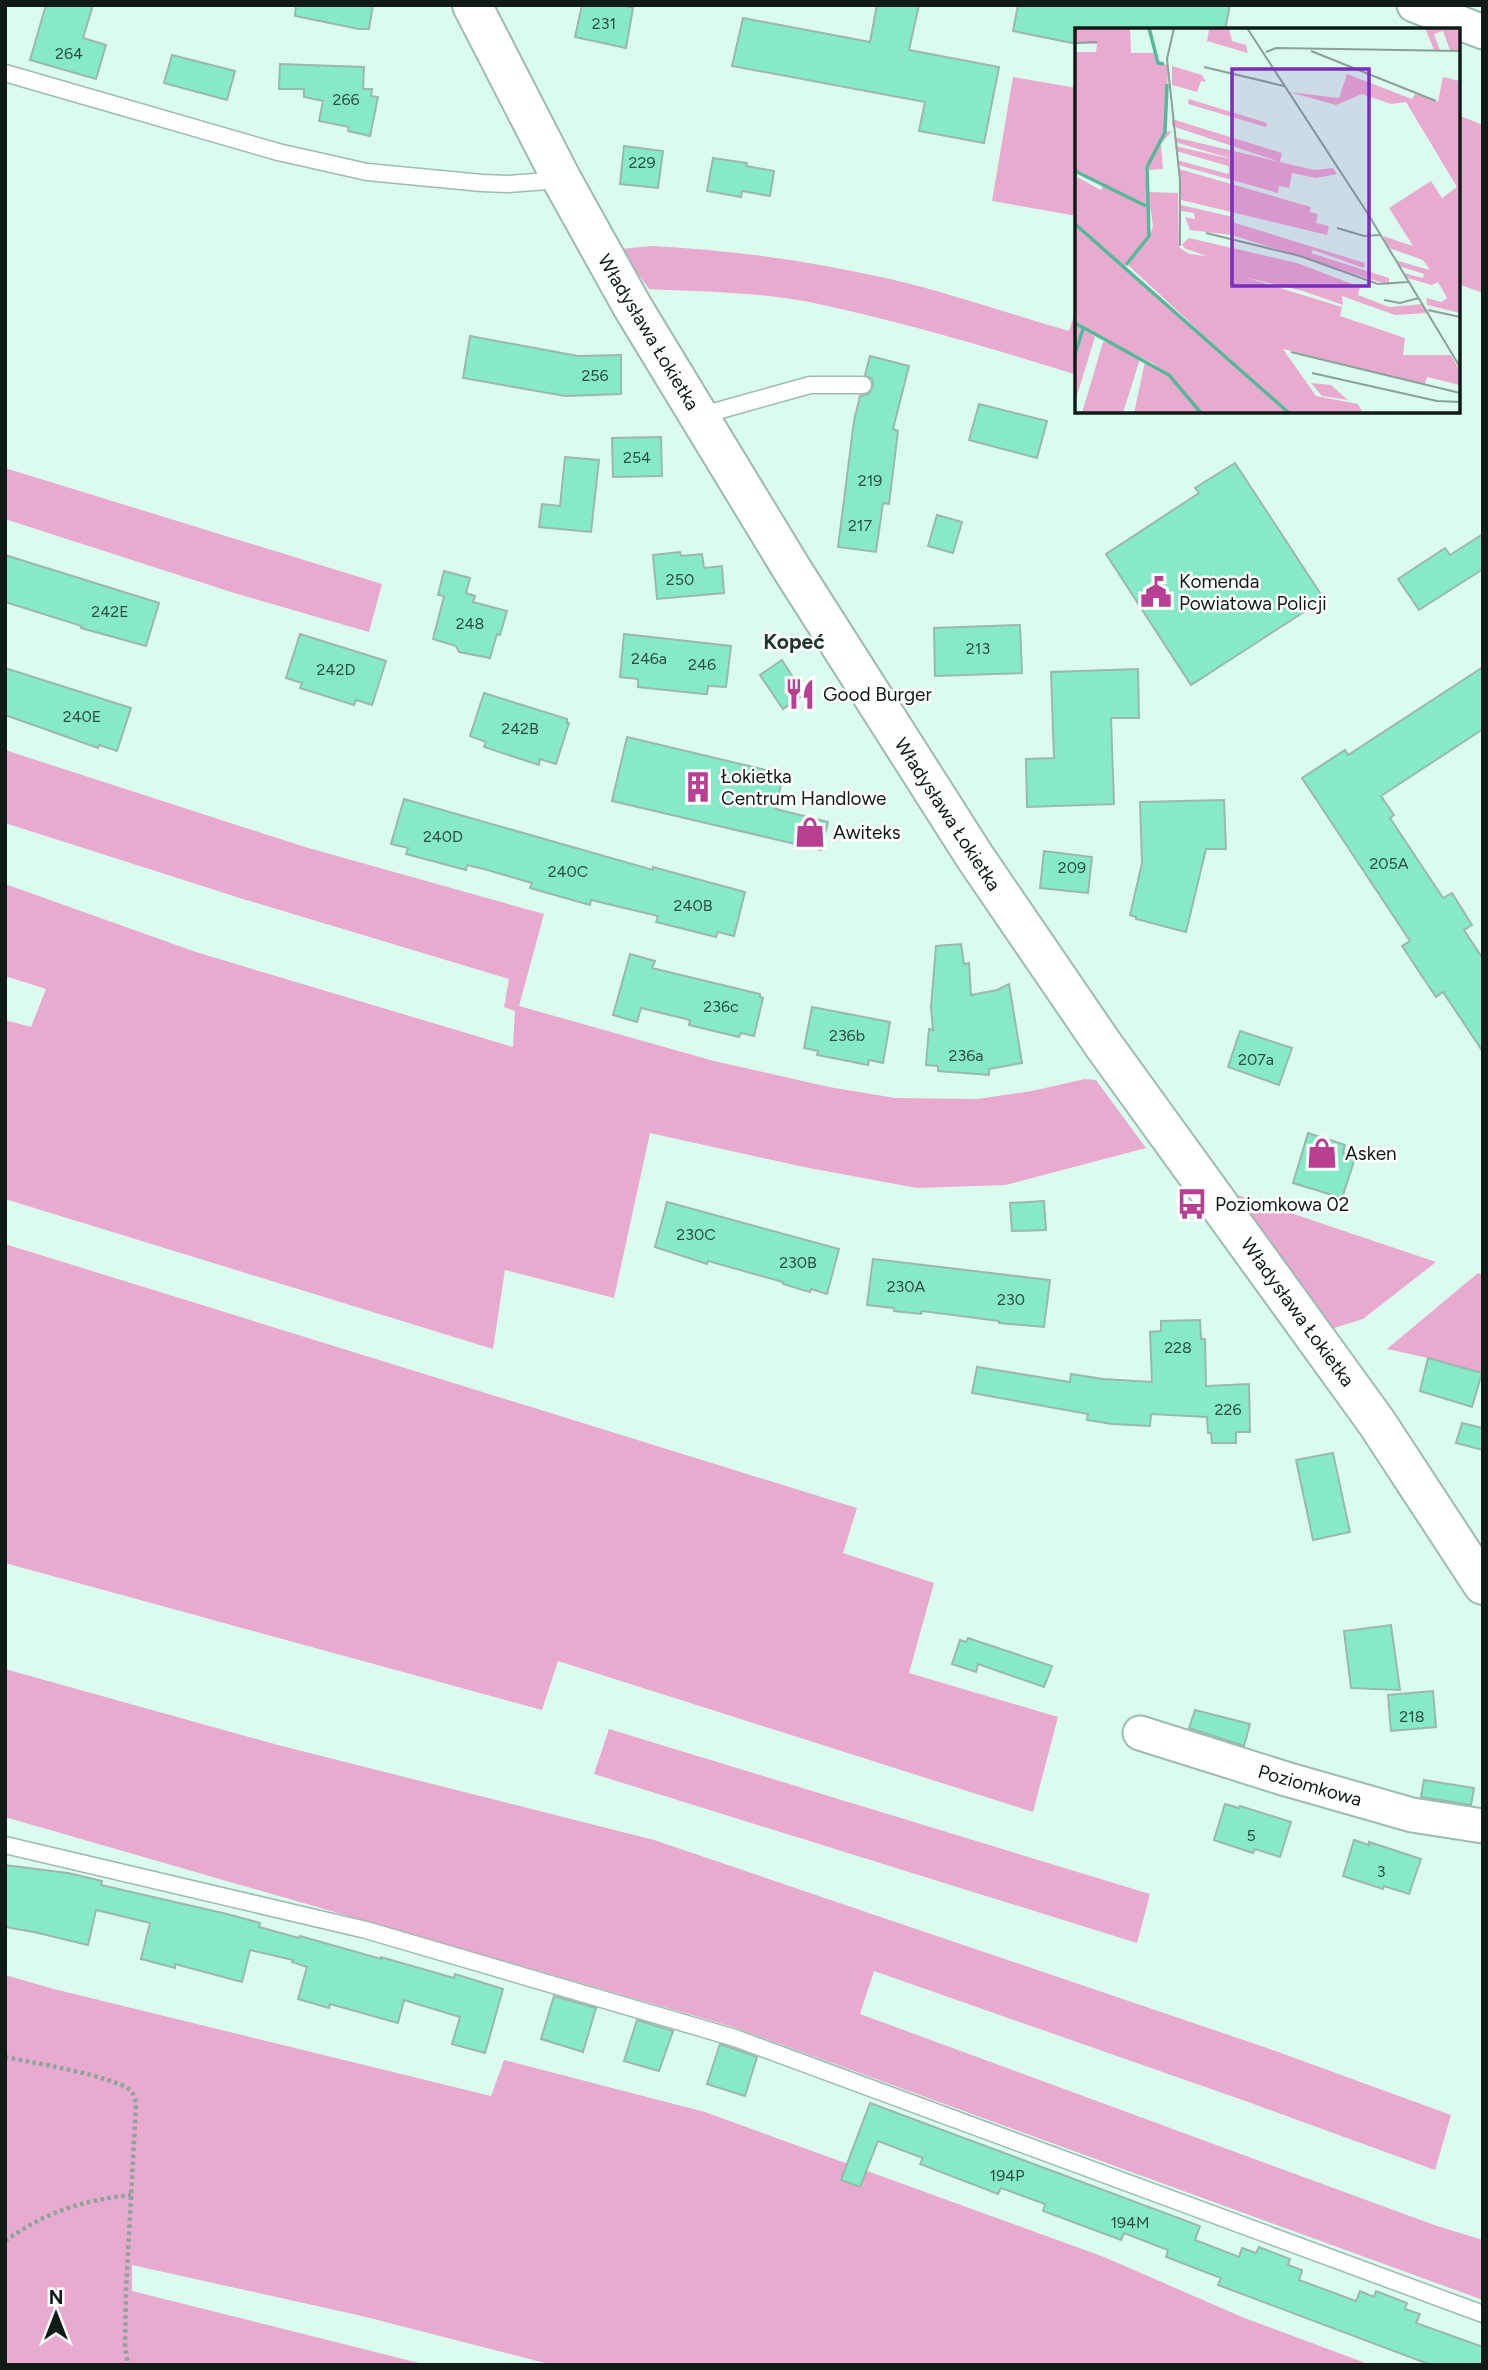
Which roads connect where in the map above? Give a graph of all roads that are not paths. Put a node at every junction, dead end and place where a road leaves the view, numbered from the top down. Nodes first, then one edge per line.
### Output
1 (472, 5) edge
2 (1414, 5) edge
3 (1483, 32) edge
4 (5, 73) edge
5 (562, 180) junction
6 (863, 385) dead end
7 (699, 416) junction
8 (1483, 1585) edge
9 (1140, 1733) dead end
10 (1483, 1826) edge
11 (5, 1845) edge
12 (1483, 2314) edge

1 - 5 street, Władysława Łokietka
2 - 3 street
4 - 5 lane
5 - 7 street, Władysława Łokietka
6 - 7 lane
7 - 8 street, Władysława Łokietka
9 - 10 street, Poziomkowa
11 - 12 lane

